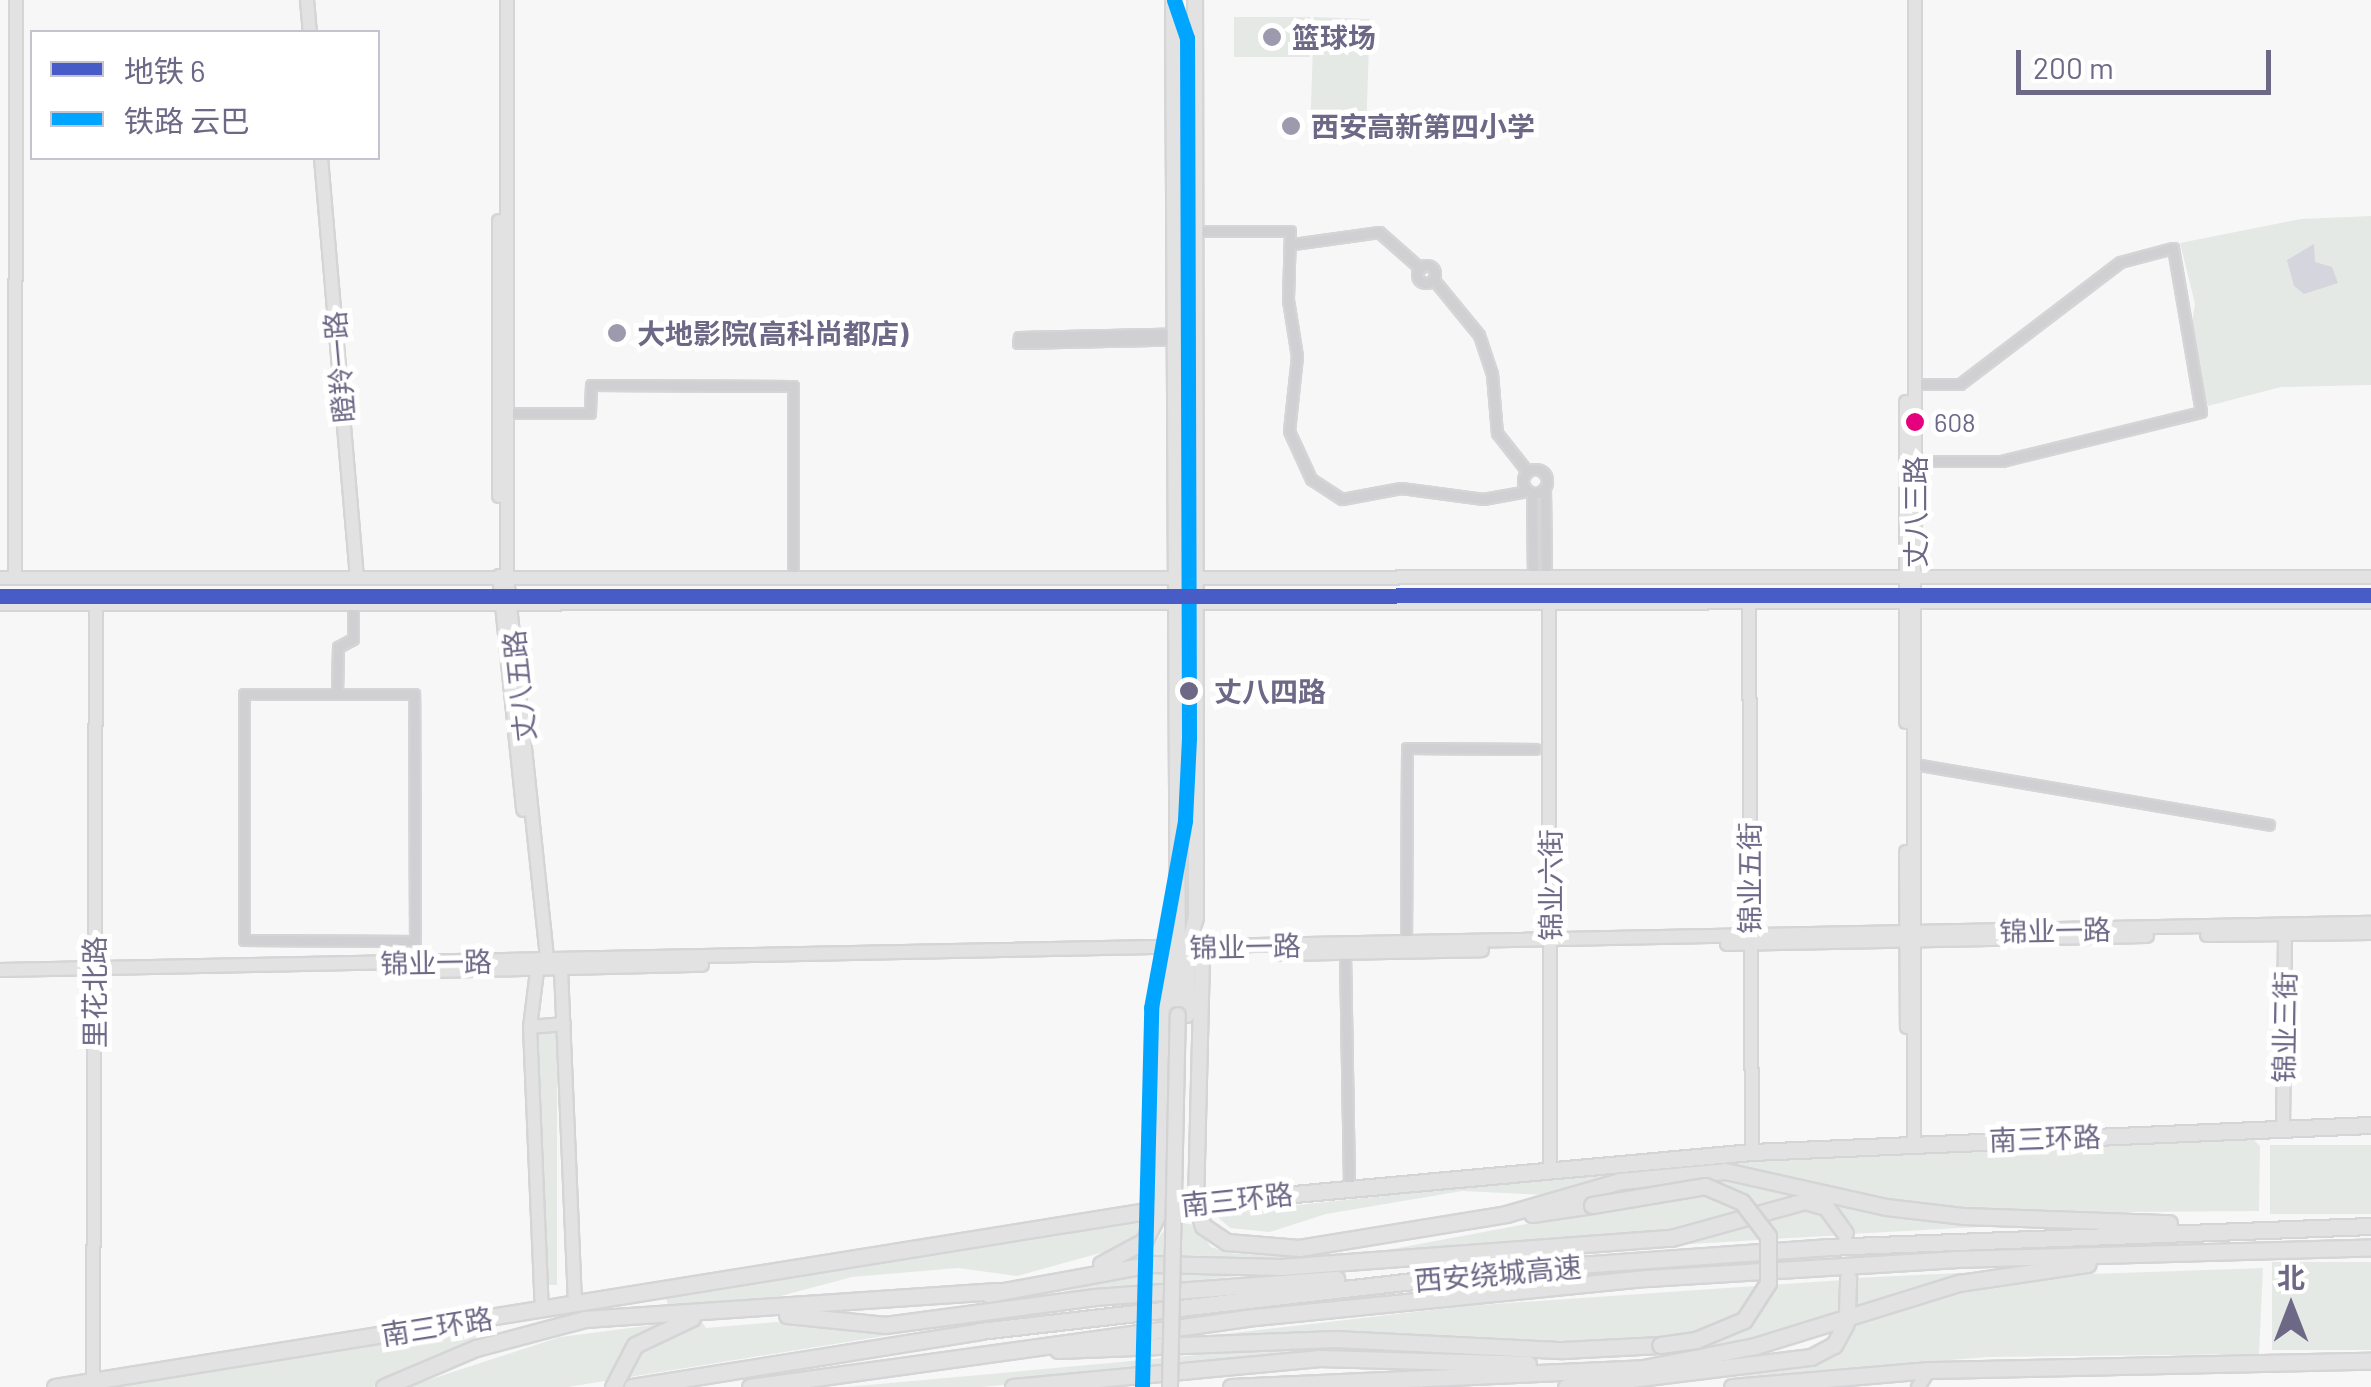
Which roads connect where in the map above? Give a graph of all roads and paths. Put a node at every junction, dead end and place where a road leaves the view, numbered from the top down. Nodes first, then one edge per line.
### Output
1 (16, 0) edge
2 (308, 0) edge
3 (499, 0) edge
4 (507, 0) edge
5 (1173, 0) edge
6 (1196, 0) edge
7 (1906, 0) edge
8 (1915, 0) edge
9 (310, 30) edge
10 (321, 160) edge
11 (1196, 230) junction
12 (1174, 231) junction
13 (1293, 244) junction
14 (1174, 335) junction
15 (1196, 336) junction
16 (1914, 384) junction
17 (508, 414) junction
18 (1915, 461) junction
19 (1527, 471) junction
20 (1545, 488) junction
21 (1530, 492) junction
22 (1540, 576) junction
23 (358, 577) junction
24 (503, 577) junction
25 (793, 577) junction
26 (1174, 577) junction
27 (1196, 577) junction
28 (2371, 577) edge
29 (0, 578) edge
30 (15, 578) junction
31 (1910, 578) junction
32 (1550, 602) junction
33 (2371, 602) edge
34 (1174, 603) junction
35 (1196, 603) junction
36 (1910, 603) junction
37 (0, 604) edge
38 (96, 604) junction
39 (353, 604) junction
40 (505, 604) junction
41 (1750, 604) junction
42 (337, 694) junction
43 (1536, 749) dead end
44 (1914, 764) junction
45 (2269, 825) dead end
46 (2371, 923) edge
47 (2285, 930) junction
48 (2371, 934) edge
49 (1911, 937) junction
50 (1749, 939) junction
51 (1550, 944) junction
52 (1406, 947) junction
53 (1184, 952) junction
54 (1345, 953) junction
55 (541, 963) junction
56 (562, 968) junction
57 (0, 970) edge
58 (94, 972) junction
59 (0, 978) edge
60 (1182, 1015) junction
61 (564, 1024) junction
62 (530, 1027) junction
63 (2371, 1125) edge
64 (2283, 1129) junction
65 (1910, 1144) junction
66 (1752, 1152) junction
67 (1550, 1167) junction
68 (1350, 1186) junction
69 (1196, 1203) junction
70 (1160, 1208) junction
71 (1506, 1214) junction
72 (2371, 1226) edge
73 (2288, 1229) junction
74 (1845, 1233) dead end
75 (2371, 1247) edge
76 (2207, 1252) junction
77 (1510, 1270) junction
78 (1848, 1278) dead end
79 (988, 1294) junction
80 (575, 1304) junction
81 (750, 1309) junction
82 (542, 1310) junction
83 (684, 1315) junction
84 (707, 1315) junction
85 (949, 1356) junction
86 (1694, 1360) junction
87 (2371, 1360) edge
88 (1929, 1370) junction
89 (1892, 1371) junction
90 (93, 1381) junction
91 (1263, 1385) edge
92 (55, 1387) edge
93 (384, 1387) edge
94 (613, 1387) edge
95 (632, 1387) edge
96 (750, 1387) edge
97 (1013, 1387) edge
98 (1170, 1387) edge
99 (1179, 1387) edge
100 (1231, 1387) edge
101 (1566, 1387) edge
102 (1732, 1387) edge
103 (1902, 1387) edge
104 (1918, 1387) edge

1 - 30 street
2 - 9 street
3 - 24 street, 丈八五路
4 - 17 street, 丈八五路
5 - 12 main road
6 - 11 main road
7 - 31 street, 丈八三路
8 - 16 street, 丈八三路
10 - 23 street, 瞪羚一路
11 - 12 street
11 - 13 street
11 - 15 main road
12 - 14 main road
13 - 19 street
13 - 21 street
14 - 14 street
14 - 15 street
14 - 26 main road
15 - 27 main road
16 - 18 street, 丈八三路
16 - 18 street
17 - 24 street, 丈八五路
17 - 25 street
18 - 31 street, 丈八三路
19 - 20 street
19 - 21 street
20 - 21 street
20 - 22 street
21 - 22 street
22 - 27 street
22 - 31 street
23 - 24 street
23 - 30 street
24 - 25 street
24 - 40 street, 丈八五路
25 - 26 street
26 - 27 street
26 - 34 main road
27 - 35 main road
28 - 31 street
29 - 30 street
31 - 36 street, 丈八三路
32 - 35 street
32 - 41 street
32 - 51 street, 锦业六街
33 - 36 street
34 - 35 street
34 - 40 street
34 - 53 main road
35 - 53 main road
36 - 41 street
36 - 44 street, 丈八三路
36 - 49 street, 丈八三路
37 - 38 street
38 - 39 street
38 - 58 street, 里花北路
39 - 40 street
39 - 42 street
40 - 55 street, 丈八五路
41 - 50 street, 锦业五街
42 - 42 street
43 - 52 street
44 - 45 street
44 - 49 street, 丈八三路
46 - 47 street, 锦业一路
47 - 48 street, 锦业一路
47 - 49 street, 锦业一路
47 - 64 street, 锦业三街
49 - 50 street, 锦业一路
49 - 65 street, 丈八三路
50 - 51 street, 锦业一路
50 - 66 street, 锦业五街
51 - 52 street, 锦业一路
51 - 67 street, 锦业六街
52 - 53 street, 锦业一路
52 - 54 street, 锦业一路
53 - 54 street, 锦业一路
53 - 55 street, 锦业一路
53 - 56 street, 锦业一路
53 - 60 main road
53 - 69 main road
53 - 70 main road
54 - 68 street
55 - 56 street
55 - 58 street, 锦业一路
55 - 62 street, 丈八五路
56 - 61 street
57 - 58 street, 锦业一路
58 - 59 street, 锦业一路
58 - 90 street, 里花北路
60 - 98 main road, bridge
60 - 99 main road
61 - 62 street
61 - 80 street
62 - 82 street, 丈八五路
63 - 64 highway, 南三环路
64 - 65 highway, 南三环路
65 - 66 highway, 南三环路
66 - 67 highway, 南三环路
67 - 68 highway, 南三环路
68 - 69 highway, 南三环路
69 - 70 highway, 南三环路
69 - 71 highway
70 - 79 highway
70 - 80 highway, 南三环路
71 - 73 highway
71 - 85 highway, bridge
72 - 73 highway, 西安绕城高速
73 - 77 highway, 西安绕城高速
74 - 79 highway
75 - 76 highway, 西安绕城高速
76 - 85 highway, 西安绕城高速
76 - 86 highway
77 - 84 highway
77 - 95 highway, 西安绕城高速
78 - 101 highway
79 - 81 highway
80 - 82 highway, 南三环路
81 - 83 highway
81 - 84 highway
82 - 90 highway, 南三环路
83 - 84 highway
83 - 93 highway
83 - 94 highway
85 - 96 highway, 西安绕城高速
86 - 91 highway
86 - 97 highway
87 - 88 highway
88 - 89 highway
88 - 104 street
89 - 102 highway
89 - 103 street
90 - 92 highway, 南三环路
91 - 100 highway

